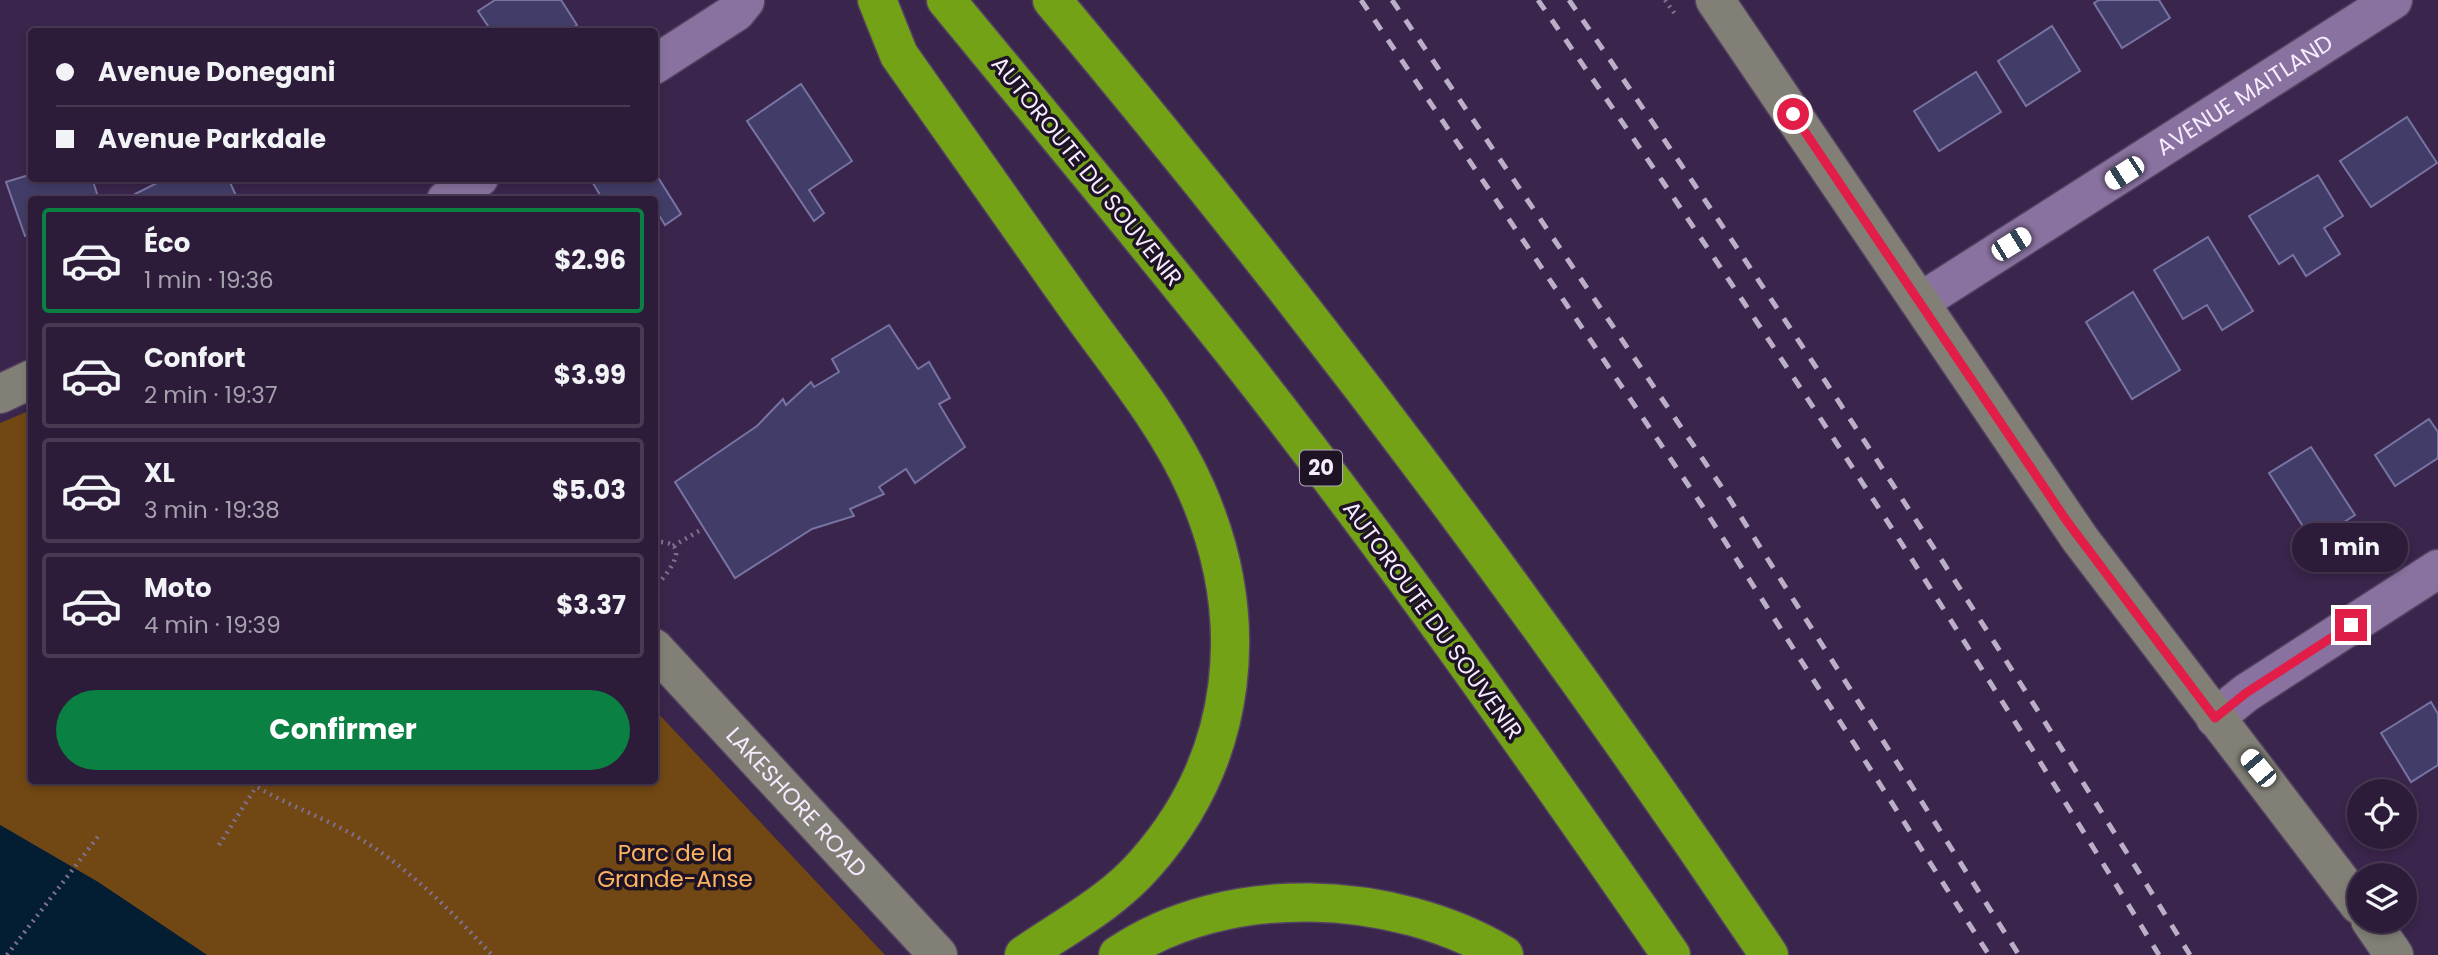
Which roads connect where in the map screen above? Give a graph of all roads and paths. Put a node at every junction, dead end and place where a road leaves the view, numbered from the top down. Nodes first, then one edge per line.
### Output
1 (877, 0) edge
2 (946, 0) edge
3 (1052, 0) edge
4 (1715, 0) edge
5 (2393, 0) edge
6 (745, 1) edge
7 (658, 62) edge
8 (473, 182) edge
9 (452, 196) edge
10 (1920, 302) junction
11 (28, 381) edge
12 (0, 394) edge
13 (704, 528) dead end
14 (658, 543) edge
15 (673, 546) junction
16 (2438, 569) edge
17 (658, 584) edge
18 (658, 652) edge
19 (2215, 718) junction
20 (252, 784) edge
21 (256, 787) junction
22 (100, 834) dead end
23 (219, 845) dead end
24 (2347, 889) edge
25 (2379, 933) edge
26 (7, 955) edge
27 (492, 955) edge
28 (938, 955) edge
29 (1024, 955) edge
30 (1118, 955) edge
31 (1504, 955) edge
32 (1671, 955) edge
33 (1769, 955) edge
34 (2394, 955) edge

1 - 29 highway
2 - 32 highway, AUTOROUTE DU SOUVENIR / 20
3 - 33 highway
4 - 10 street
5 - 10 street, AVENUE MAITLAND
6 - 7 street
8 - 9 street
10 - 19 street
11 - 12 street
13 - 15 path
14 - 15 path
15 - 17 path
16 - 19 street
18 - 28 street, LAKESHORE ROAD
19 - 24 street
20 - 21 path
21 - 23 path
21 - 27 path
22 - 26 path
25 - 34 street
30 - 31 highway

